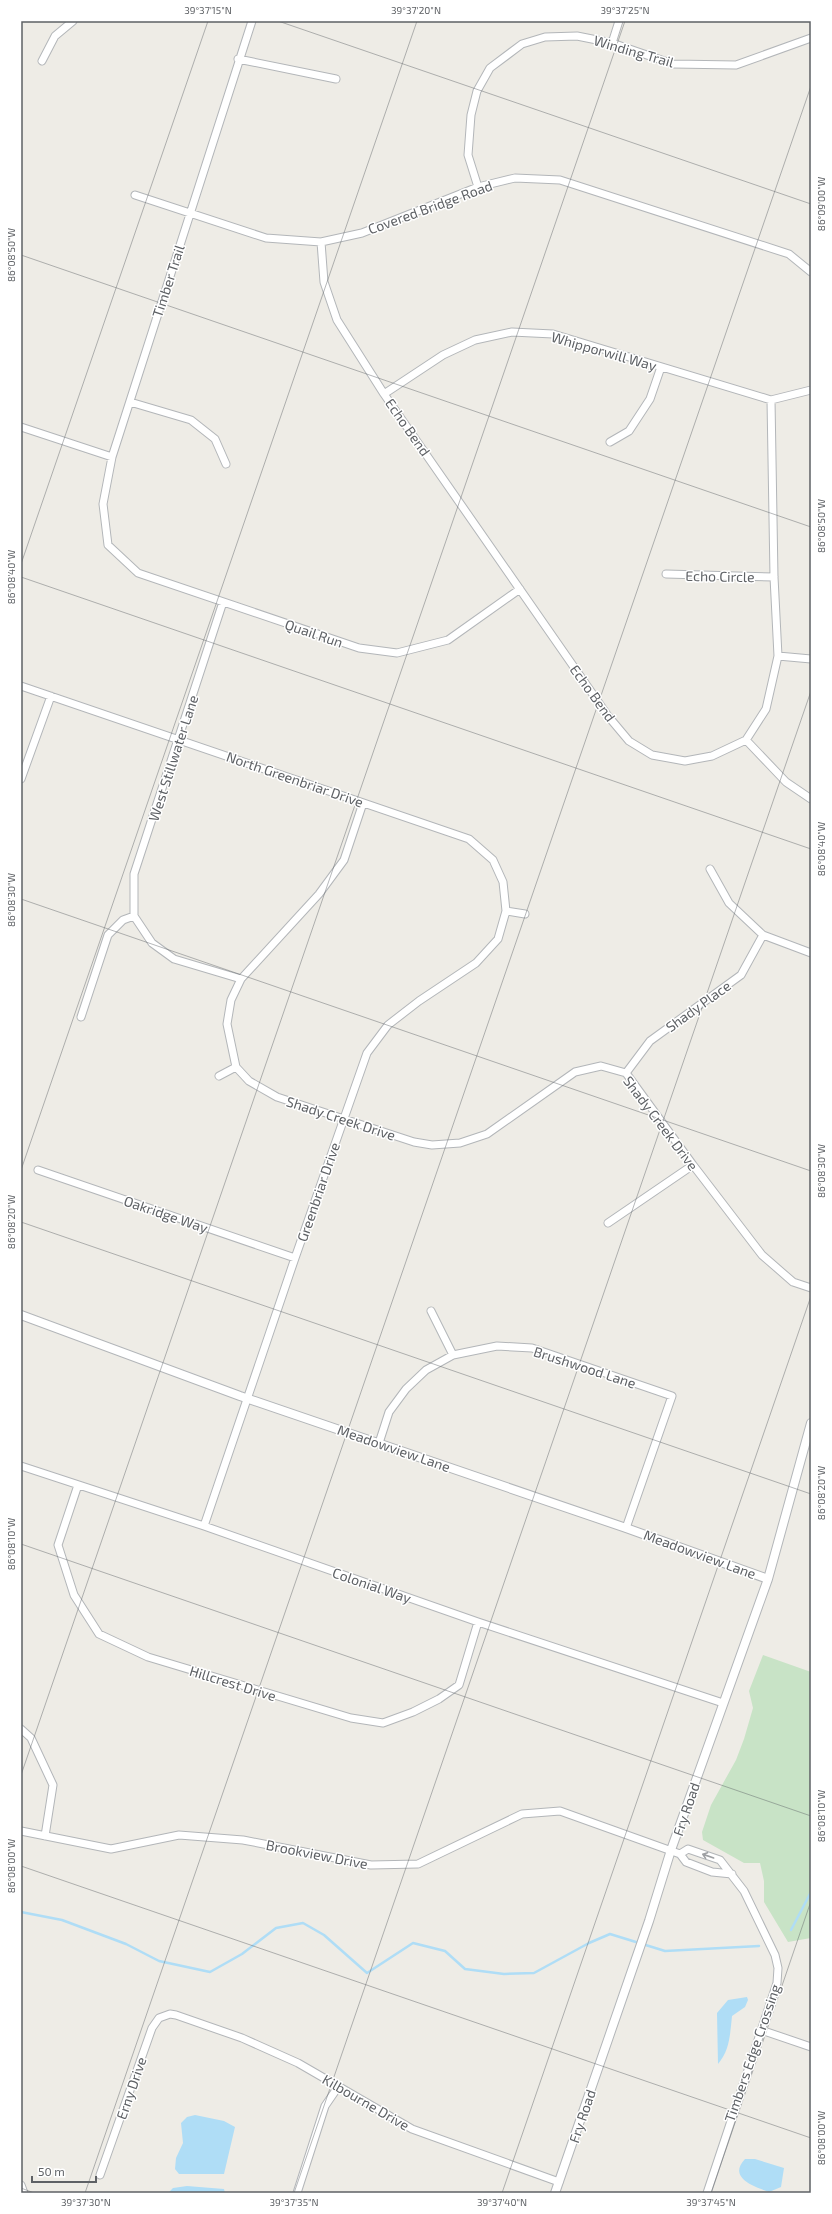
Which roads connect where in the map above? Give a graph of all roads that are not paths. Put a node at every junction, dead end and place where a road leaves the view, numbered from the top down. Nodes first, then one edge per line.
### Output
1 (72, 21) edge
2 (252, 21) edge
3 (619, 21) edge
4 (811, 38) edge
5 (612, 43) junction
6 (238, 59) junction
7 (42, 60) dead end
8 (336, 79) dead end
9 (478, 187) junction
10 (135, 195) dead end
11 (190, 213) junction
12 (321, 242) junction
13 (811, 272) edge
14 (661, 367) junction
15 (811, 390) edge
16 (384, 394) junction
17 (771, 400) junction
18 (130, 402) junction
19 (21, 427) edge
20 (610, 442) dead end
21 (112, 458) junction
22 (226, 464) dead end
23 (108, 545) joint
24 (666, 574) dead end
25 (774, 577) junction
26 (520, 589) junction
27 (224, 602) junction
28 (778, 656) junction
29 (811, 659) edge
30 (21, 686) edge
31 (51, 696) junction
32 (179, 739) junction
33 (746, 740) junction
34 (21, 779) edge
35 (811, 799) edge
36 (363, 803) junction
37 (710, 869) dead end
38 (506, 911) junction
39 (525, 914) dead end
40 (134, 916) junction
41 (763, 935) junction
42 (811, 953) edge
43 (241, 979) junction
44 (81, 1017) dead end
45 (236, 1067) junction
46 (626, 1073) junction
47 (219, 1076) dead end
48 (343, 1120) junction
49 (693, 1165) junction
50 (38, 1170) dead end
51 (608, 1222) dead end
52 (295, 1258) junction
53 (811, 1288) edge
54 (431, 1311) dead end
55 (21, 1315) edge
56 (453, 1355) junction
57 (248, 1398) junction
58 (811, 1423) edge
59 (379, 1443) junction
60 (21, 1466) edge
61 (78, 1485) junction
62 (204, 1526) junction
63 (626, 1528) junction
64 (768, 1579) junction
65 (478, 1622) junction
66 (723, 1704) junction
67 (21, 1729) edge
68 (21, 1831) edge
69 (46, 1836) junction
70 (671, 1850) junction
71 (680, 1854) junction
72 (732, 1874) junction
73 (176, 2015) joint
74 (761, 2030) junction
75 (811, 2047) edge
76 (338, 2087) junction
77 (100, 2175) dead end
78 (559, 2182) junction
79 (21, 2185) edge
80 (24, 2193) edge
81 (297, 2193) edge
82 (555, 2193) edge
83 (706, 2193) edge

1 - 7 street
2 - 6 street, Timber Trail
3 - 5 street
4 - 5 street, Winding Trail
5 - 9 street, Winding Trail
6 - 8 street
6 - 11 street, Timber Trail
9 - 12 street, Covered Bridge Road
9 - 13 street, Covered Bridge Road
10 - 11 street, Covered Bridge Road
11 - 12 street, Covered Bridge Road
11 - 18 street, Timber Trail
12 - 16 street, Echo Bend
14 - 16 street, Whipporwill Way
14 - 17 street, Whipporwill Way
14 - 20 street
15 - 17 street
16 - 26 street, Echo Bend
17 - 25 street
18 - 21 street, Timber Trail
18 - 22 street
19 - 21 street
21 - 23 street, Timber Trail
23 - 27 street, Quail Run
24 - 25 street, Echo Circle
25 - 28 street
26 - 27 street, Quail Run
26 - 33 street, Echo Bend
27 - 32 street, West Stillwater Lane
28 - 29 street
28 - 33 street
30 - 31 street, North Greenbriar Drive
31 - 32 street, North Greenbriar Drive
31 - 34 street
32 - 36 street, North Greenbriar Drive
32 - 40 street, West Stillwater Lane
33 - 35 street
36 - 38 street, North Greenbriar Drive
36 - 43 street
37 - 41 street
38 - 39 street
38 - 48 street, Greenbriar Drive
40 - 43 street
40 - 44 street
41 - 42 street
41 - 46 street, Shady Place
43 - 45 street
45 - 47 street
45 - 48 street, Shady Creek Drive
46 - 48 street, Shady Creek Drive
46 - 49 street, Shady Creek Drive
48 - 52 street, Greenbriar Drive
49 - 51 street
49 - 53 street, Shady Creek Drive
50 - 52 street, Oakridge Way
52 - 57 street, Greenbriar Drive
54 - 56 street
55 - 57 street, Meadowview Lane
56 - 59 street, Brushwood Lane
56 - 63 street, Brushwood Lane
57 - 59 street, Meadowview Lane
57 - 62 street, Greenbriar Drive
58 - 64 street, Fry Road
59 - 63 street, Meadowview Lane
60 - 61 street, Colonial Way
61 - 62 street, Colonial Way
61 - 65 street, Hillcrest Drive
62 - 65 street, Colonial Way
63 - 64 street, Meadowview Lane
64 - 66 street, Fry Road
65 - 66 street, Colonial Way
66 - 70 street, Fry Road
67 - 69 street
68 - 69 street, Brookview Drive
69 - 70 street, Brookview Drive
70 - 71 street, Timbers Edge Crossing
70 - 78 street, Fry Road
71 - 72 street, Timbers Edge Crossing
72 -> 71 street, Timbers Edge Crossing
72 - 74 street, Timbers Edge Crossing
73 - 76 street, Kilbourne Drive
73 - 77 street, Erny Drive
74 - 75 street
74 - 83 street, Timbers Edge Crossing
76 - 78 street, Kilbourne Drive
76 - 81 street
78 - 82 street, Fry Road
79 - 80 street

